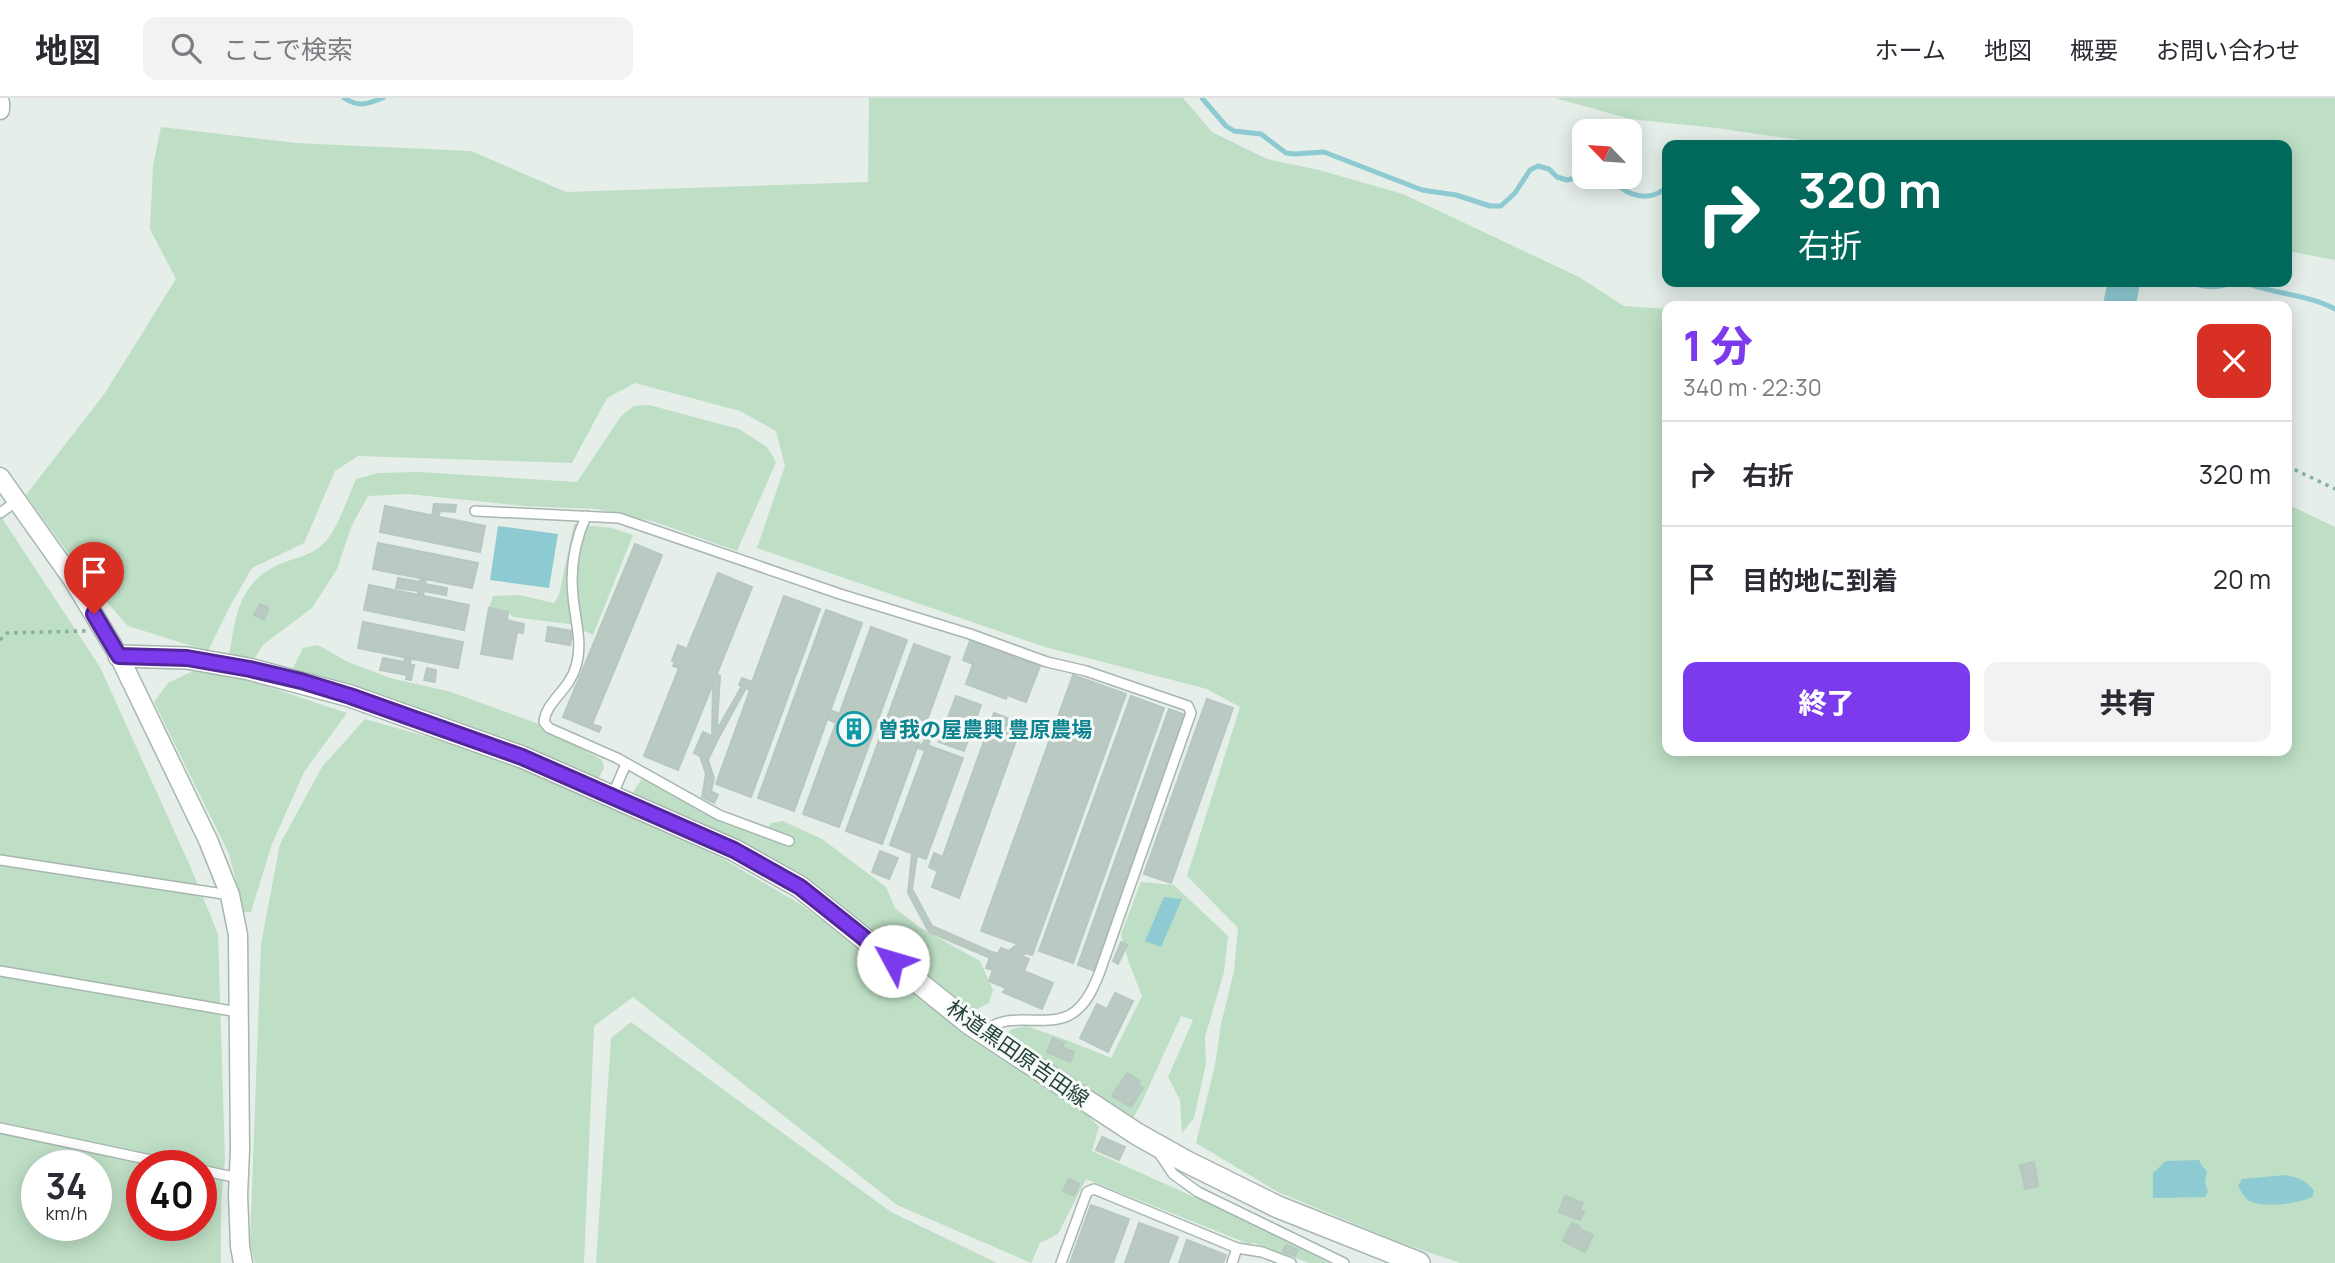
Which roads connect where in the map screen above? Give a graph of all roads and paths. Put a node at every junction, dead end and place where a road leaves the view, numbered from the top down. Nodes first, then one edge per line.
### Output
1 (0, 103) edge
2 (0, 110) edge
3 (2292, 468) edge
4 (0, 477) edge
5 (2335, 489) edge
6 (17, 501) junction
7 (475, 512) dead end
8 (0, 513) edge
9 (586, 516) junction
10 (105, 631) junction
11 (0, 640) edge
12 (119, 656) junction
13 (626, 764) junction
14 (612, 796) junction
15 (789, 841) dead end
16 (0, 860) edge
17 (230, 895) junction
18 (0, 971) edge
19 (238, 1012) junction
20 (983, 1032) junction
21 (0, 1128) edge
22 (1153, 1143) junction
23 (126, 1155) edge
24 (217, 1173) edge
25 (238, 1178) junction
26 (1237, 1248) junction
27 (243, 1263) edge
28 (1061, 1263) edge
29 (1232, 1263) edge
30 (1291, 1263) edge
31 (1344, 1263) edge
32 (1419, 1263) edge

1 - 2 street
3 - 5 path
4 - 6 street
6 - 8 lane
6 - 10 street
7 - 9 lane
9 - 13 lane
9 - 20 lane
10 - 11 path
10 - 12 street
12 - 14 street, 林道黒田原吉田線
12 - 17 street
13 - 14 lane
13 - 15 lane
14 - 20 street, 林道黒田原吉田線
16 - 17 lane
17 - 19 street
18 - 19 lane
19 - 25 street
20 - 22 street, 林道黒田原吉田線
21 - 23 lane
22 - 31 lane
22 - 32 street, 林道黒田原吉田線
24 - 25 lane
25 - 27 street
26 - 28 lane
26 - 29 lane
26 - 30 lane

